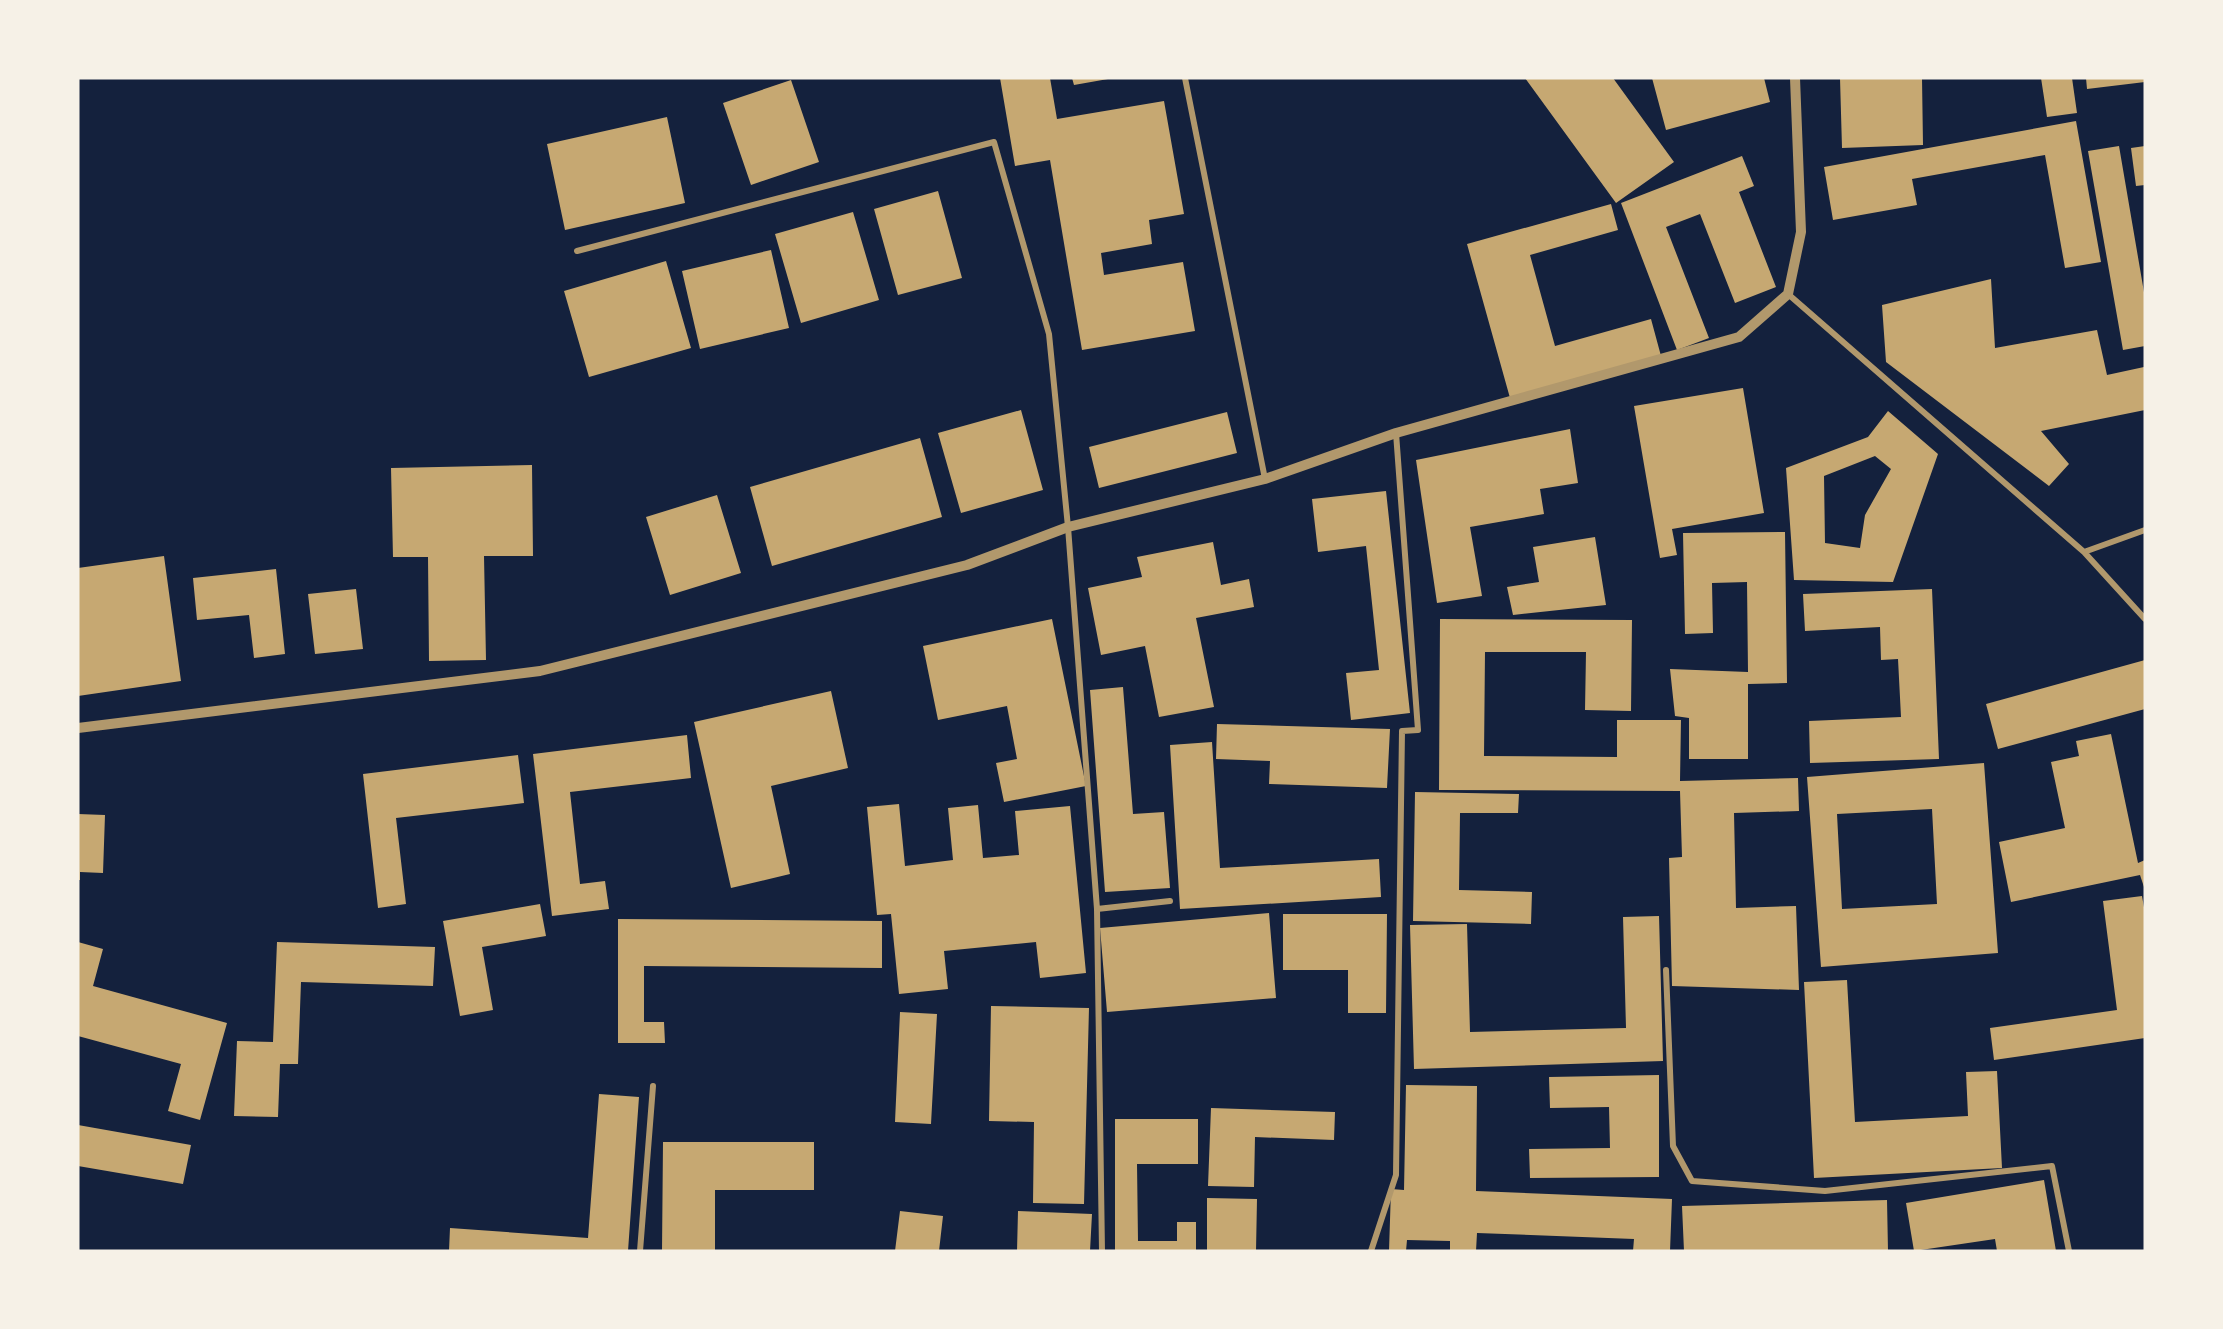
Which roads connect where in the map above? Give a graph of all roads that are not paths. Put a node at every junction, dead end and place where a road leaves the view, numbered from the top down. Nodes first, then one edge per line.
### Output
1 (1185, 78) edge
2 (1795, 78) edge
3 (577, 251) dead end
4 (1788, 294) junction
5 (1396, 433) junction
6 (1265, 479) junction
7 (1068, 527) junction
8 (2145, 530) edge
9 (2084, 552) junction
10 (2145, 619) edge
11 (78, 728) edge
12 (1170, 901) dead end
13 (1097, 909) junction
14 (1666, 970) dead end
15 (654, 1086) dead end
16 (640, 1251) edge
17 (1102, 1251) edge
18 (1371, 1251) edge
19 (2069, 1251) edge

1 - 6 street
2 - 4 street
3 - 7 street
4 - 5 street
4 - 9 street
5 - 6 street
5 - 18 street
6 - 7 street
7 - 11 street
7 - 13 street
8 - 9 street
9 - 10 street
12 - 13 street
13 - 17 street
14 - 19 street
15 - 16 street

